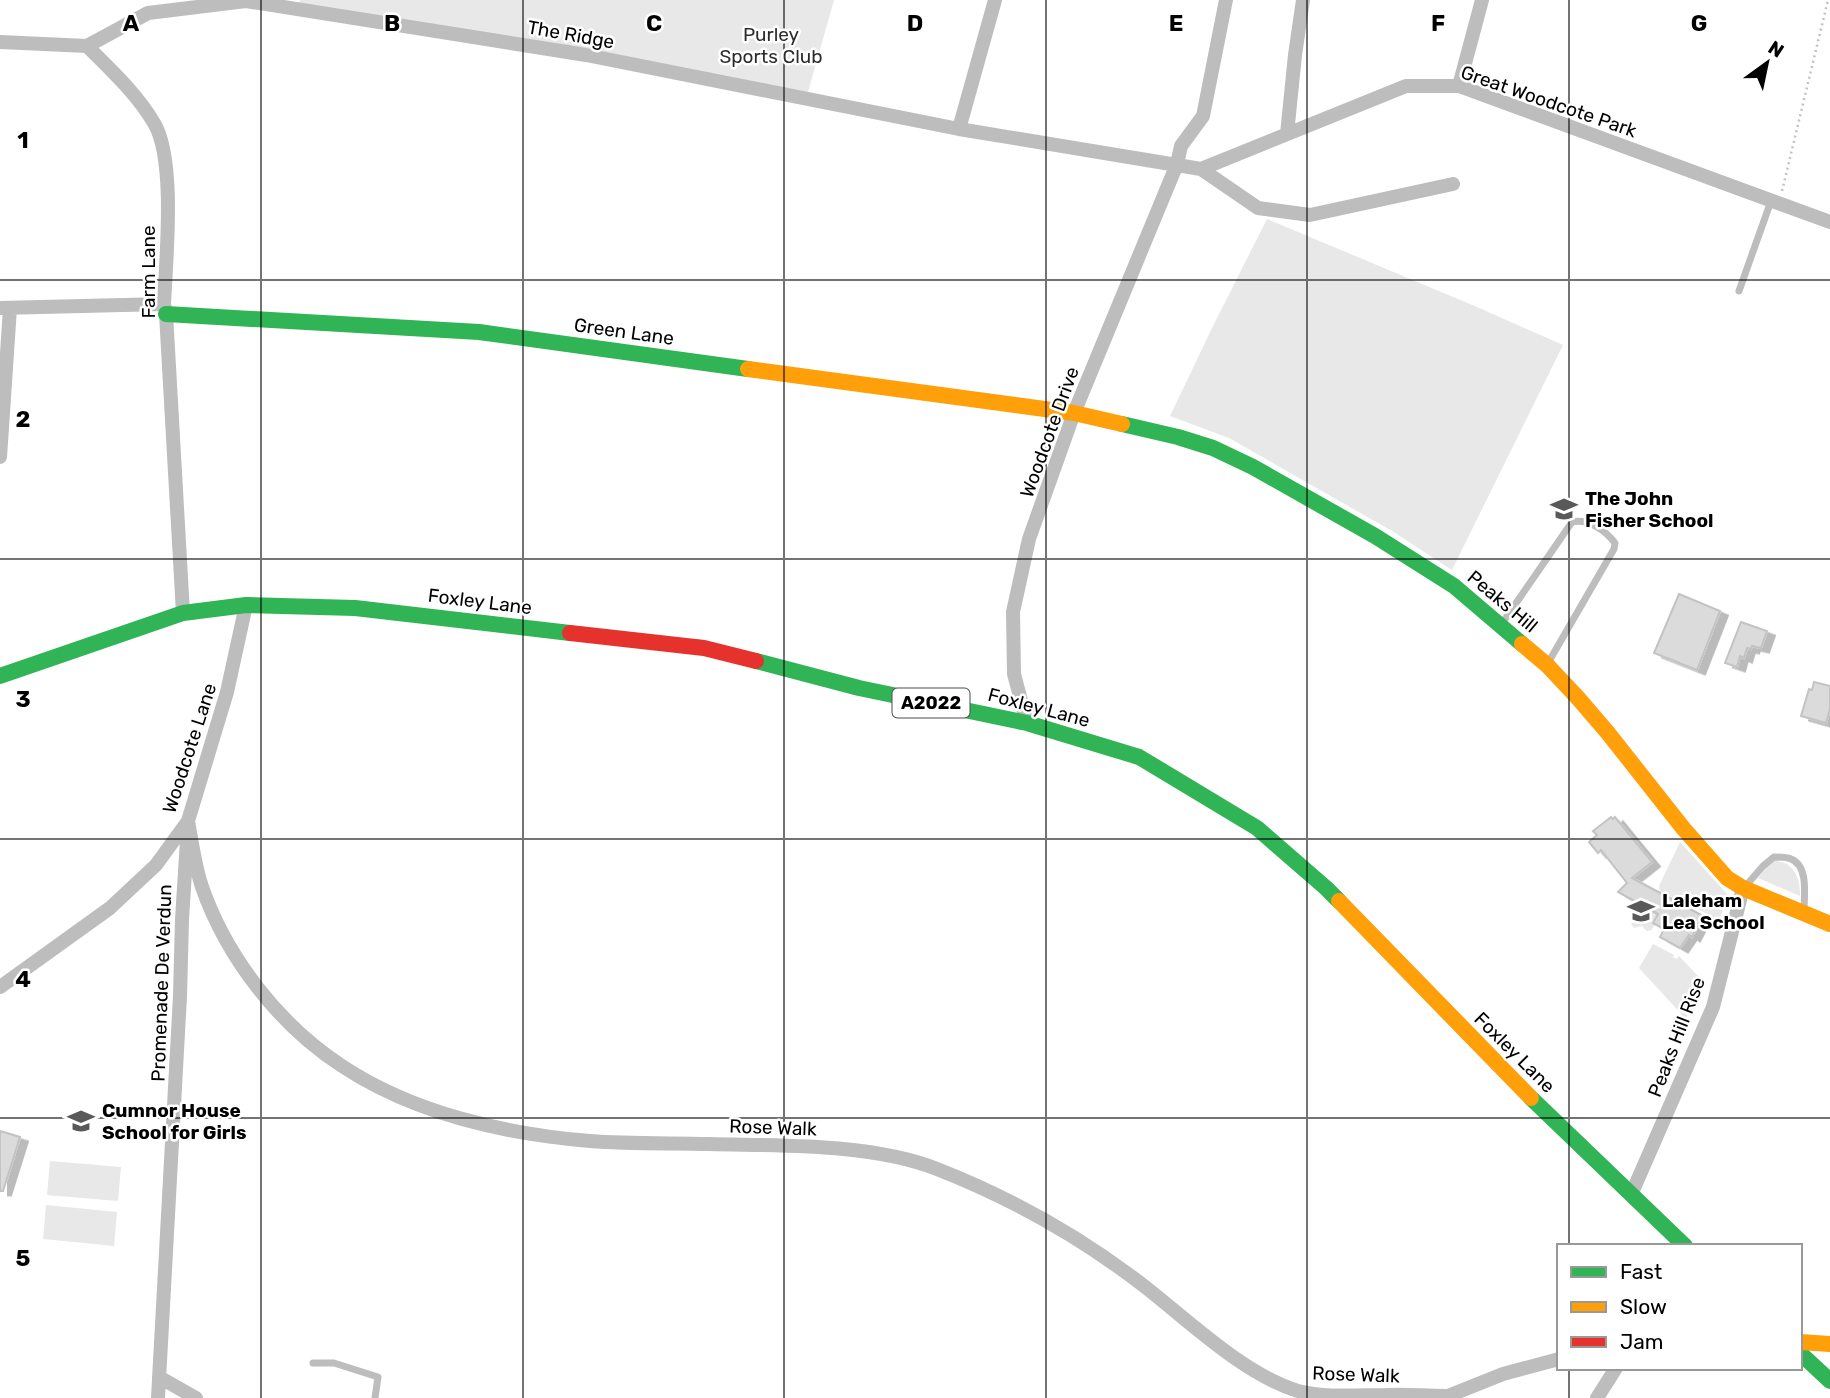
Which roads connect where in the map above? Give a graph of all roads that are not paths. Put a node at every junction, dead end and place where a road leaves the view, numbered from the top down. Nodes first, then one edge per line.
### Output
1 (246, 0) edge
2 (995, 0) edge
3 (1226, 0) edge
4 (1303, 0) edge
5 (1482, 0) edge
6 (0, 42) edge
7 (87, 46) junction
8 (1459, 86) junction
9 (959, 129) junction
10 (1287, 134) junction
11 (1177, 164) junction
12 (1202, 169) junction
13 (1453, 184) dead end
14 (1775, 202) junction
15 (1830, 222) edge
16 (1739, 291) dead end
17 (5, 308) edge
18 (165, 309) junction
19 (1074, 413) junction
20 (0, 457) edge
21 (246, 605) junction
22 (183, 613) junction
23 (1500, 626) junction
24 (1547, 665) junction
25 (0, 676) edge
26 (1027, 723) junction
27 (188, 821) junction
28 (1743, 888) junction
29 (1804, 915) junction
30 (1830, 924) edge
31 (0, 987) edge
32 (1631, 1195) junction
33 (1683, 1244) edge
34 (1802, 1342) edge
35 (1830, 1344) edge
36 (1802, 1355) edge
37 (1557, 1360) edge
38 (313, 1363) dead end
39 (1615, 1370) edge
40 (159, 1377) junction
41 (1830, 1381) edge
42 (1445, 1397) edge
43 (158, 1398) edge
44 (196, 1398) edge
45 (375, 1398) edge
46 (1597, 1398) edge

1 - 7 street, The Ridge
1 - 9 street, The Ridge
2 - 9 street
3 - 11 street, Woodcote Drive
4 - 10 street
5 - 8 street
6 - 7 street
7 - 18 street, Farm Lane
8 - 10 street, Great Woodcote Park
8 - 14 street, Great Woodcote Park
9 - 11 street, The Ridge
10 - 12 street, Great Woodcote Park
11 - 12 street
11 - 19 street, Woodcote Drive
12 - 13 street
14 - 15 street, Great Woodcote Park
14 - 16 lane
17 - 18 street, Green Lane
17 - 20 street
18 - 19 main road, Green Lane
18 - 22 street, Farm Lane
19 - 23 main road, Peaks Hill
19 - 26 street, Woodcote Drive
21 - 22 main road, Foxley Lane / A2022
21 - 26 main road, Foxley Lane / A2022
21 - 27 street, Woodcote Lane
22 - 25 main road, Foxley Lane / A2022
23 - 24 main road, Peaks Hill
23 - 24 lane
24 - 28 main road, Peaks Hill
26 - 32 main road, Foxley Lane / A2022
27 - 31 street, Woodcote Lane
27 - 40 street, Promenade De Verdun
27 - 42 street, Rose Walk
28 - 29 main road, Peaks Hill
28 - 29 lane
28 - 32 street, Peaks Hill Rise
29 - 30 main road, Peaks Hill
32 - 33 main road, Foxley Lane / A2022
34 - 35 main road
36 - 41 main road
37 - 42 street
38 - 45 lane
39 - 46 street
40 - 43 street, Promenade De Verdun
40 - 44 street

